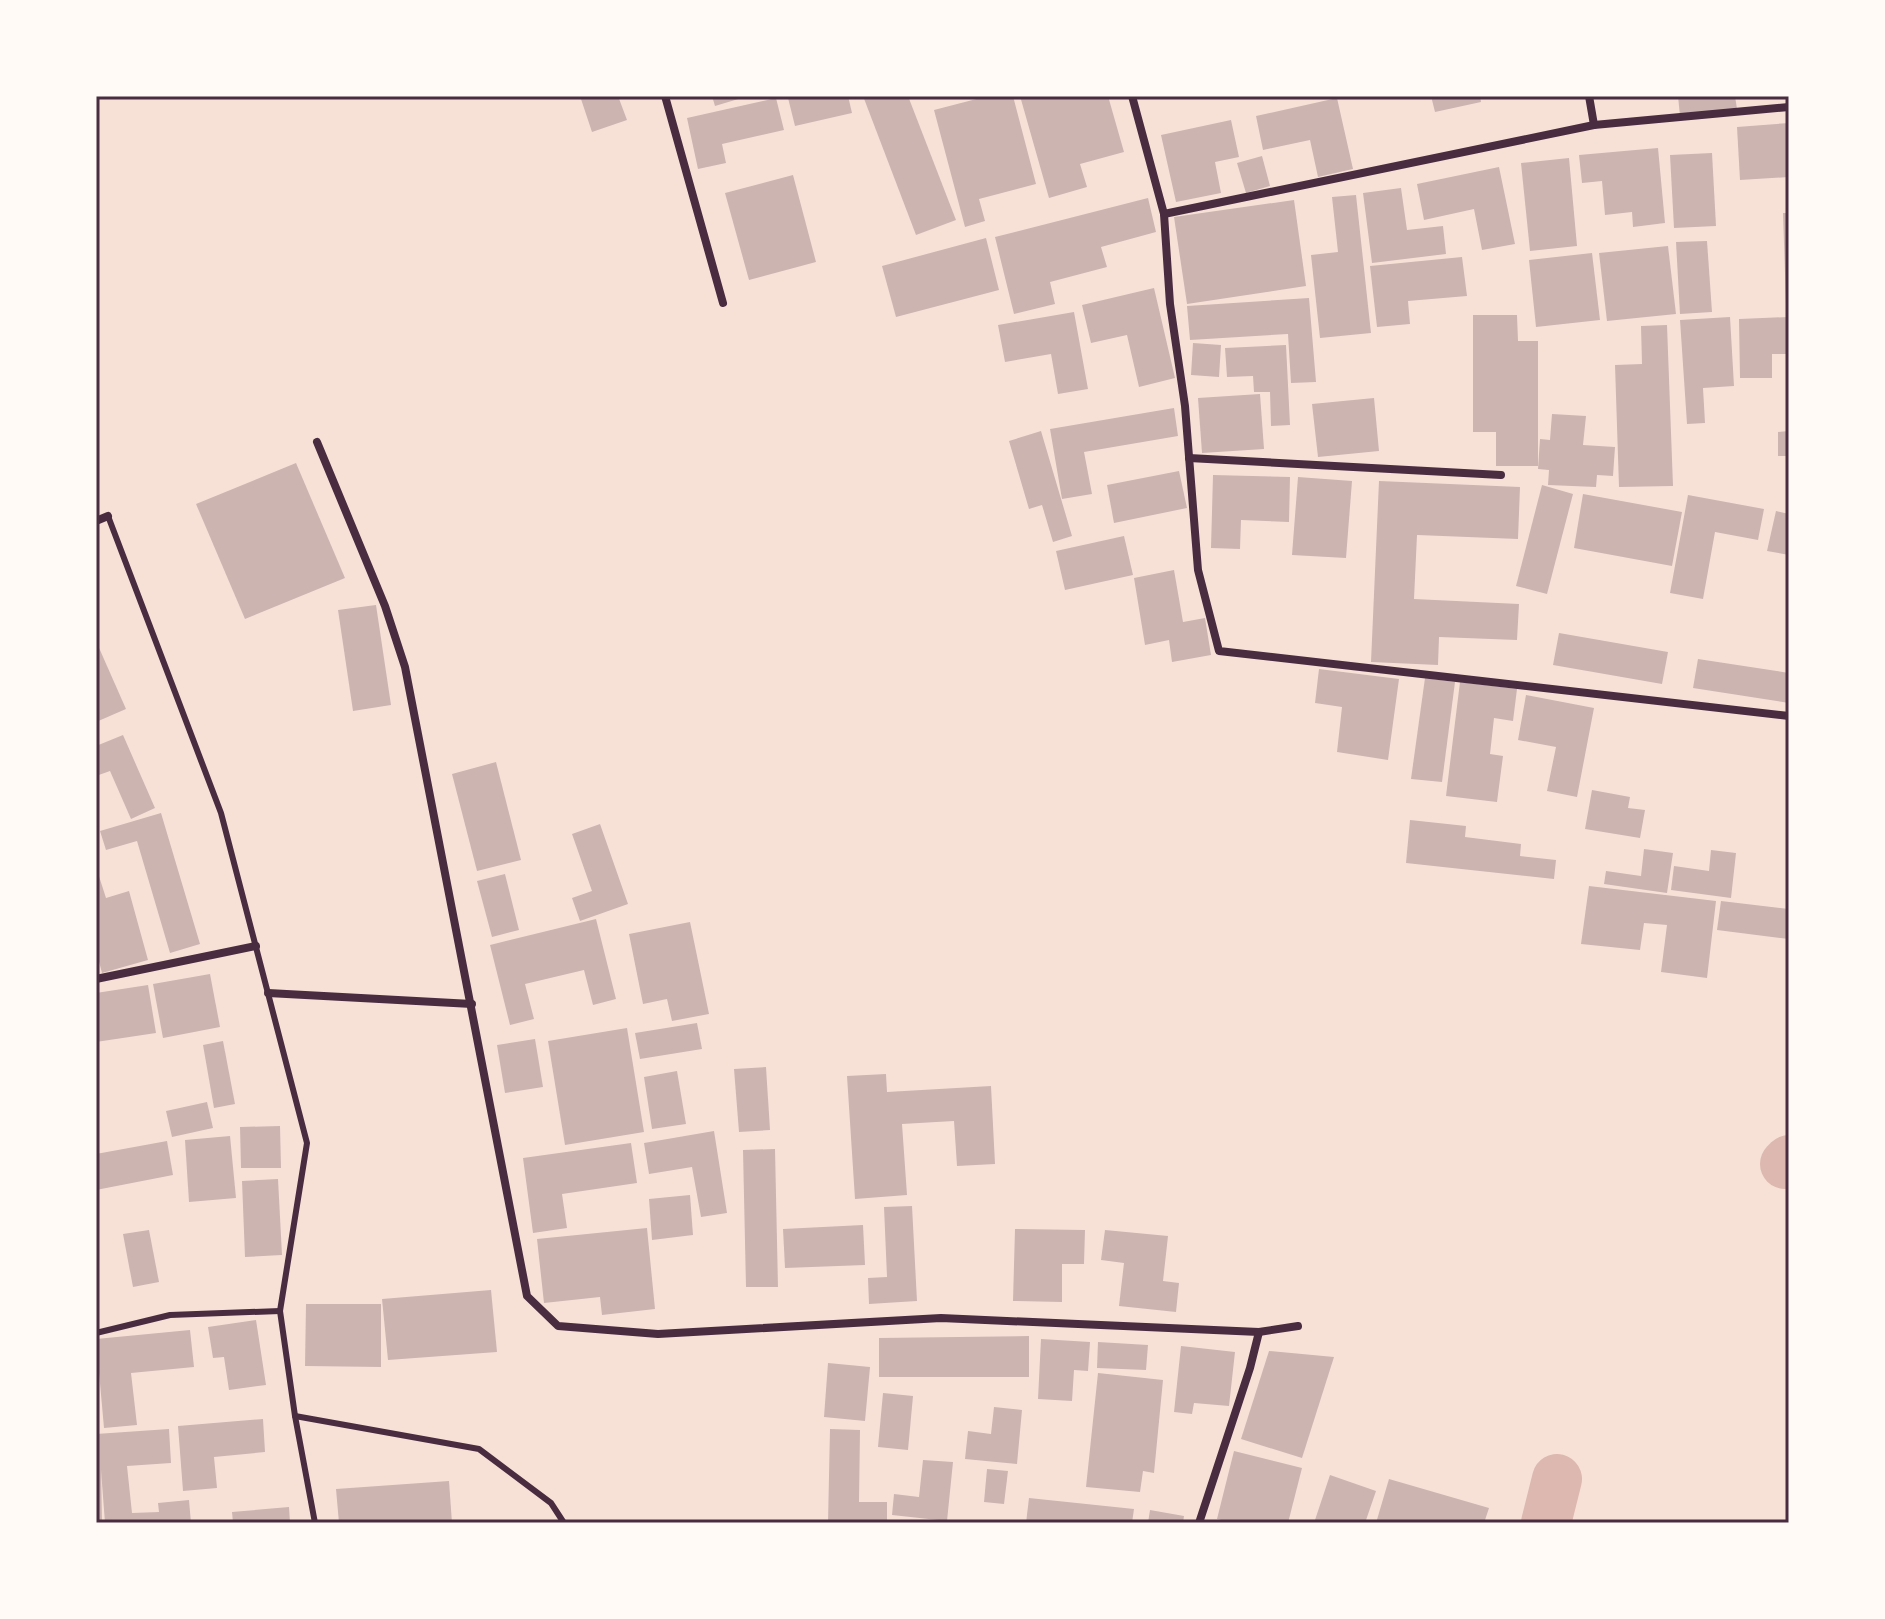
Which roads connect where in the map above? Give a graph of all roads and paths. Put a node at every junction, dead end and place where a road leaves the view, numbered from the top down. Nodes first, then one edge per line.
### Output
1 (665, 96) edge
2 (1132, 96) edge
3 (1589, 96) edge
4 (1789, 107) edge
5 (1594, 125) junction
6 (1164, 214) junction
7 (723, 303) dead end
8 (317, 442) dead end
9 (1189, 458) junction
10 (1501, 475) dead end
11 (108, 516) joint
12 (96, 521) edge
13 (1789, 716) edge
14 (256, 946) junction
15 (96, 979) edge
16 (268, 993) junction
17 (472, 1004) junction
18 (280, 1311) junction
19 (1298, 1326) dead end
20 (1259, 1332) junction
21 (96, 1333) edge
22 (295, 1416) junction
23 (315, 1523) edge
24 (564, 1523) edge
25 (1199, 1523) edge

1 - 7 street
2 - 6 street
3 - 5 street
4 - 5 street
5 - 6 street
6 - 9 street
8 - 17 street
9 - 10 street
9 - 13 street
11 - 12 street
11 - 14 lane
14 - 15 street
14 - 16 lane
16 - 17 street
16 - 18 lane
17 - 20 street
18 - 21 lane
18 - 22 lane
19 - 20 street
20 - 25 street
22 - 23 lane
22 - 24 lane

